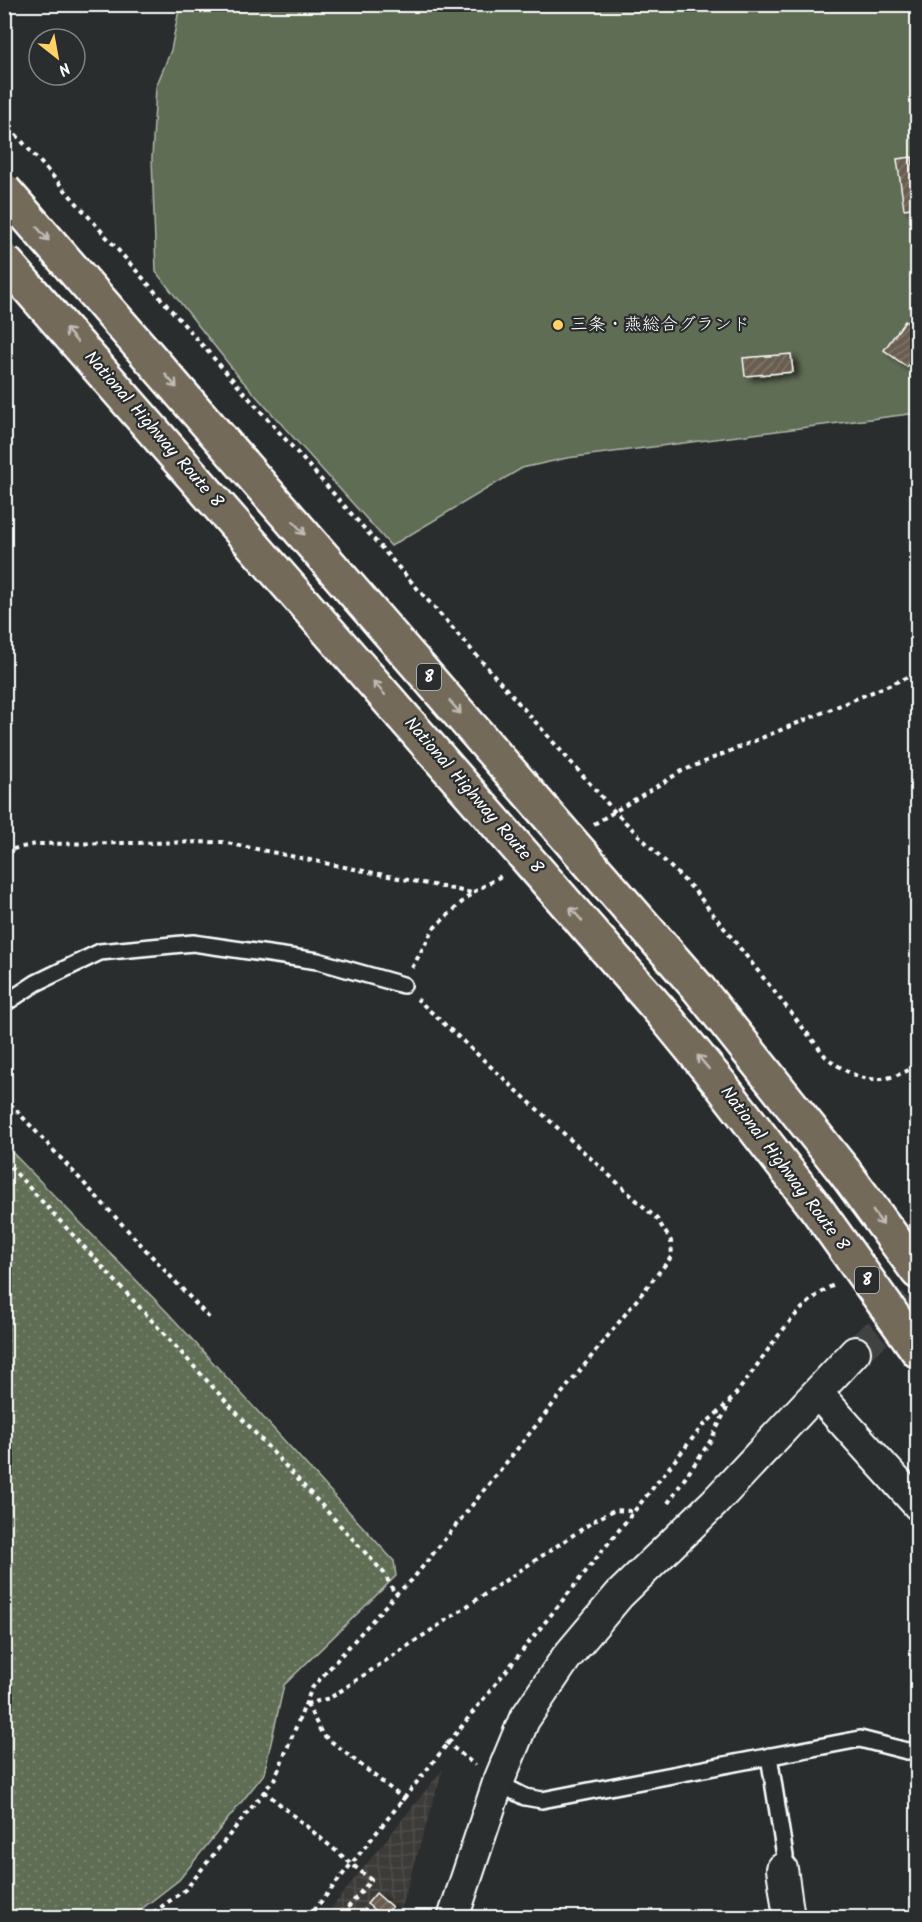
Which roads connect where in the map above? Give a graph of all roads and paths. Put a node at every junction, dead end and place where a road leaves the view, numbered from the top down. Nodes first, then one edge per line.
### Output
1 (4, 121) edge
2 (4, 190) edge
3 (4, 260) edge
4 (918, 672) edge
5 (615, 812) junction
6 (585, 829) dead end
7 (4, 851) edge
8 (503, 876) dead end
9 (472, 893) junction
10 (403, 986) junction
11 (4, 1004) edge
12 (918, 1065) edge
13 (4, 1097) edge
14 (4, 1161) edge
15 (918, 1272) edge
16 (837, 1284) dead end
17 (210, 1319) dead end
18 (918, 1351) edge
19 (855, 1352) tunnel mouth
20 (818, 1394) junction
21 (732, 1397) junction
22 (918, 1505) edge
23 (664, 1509) dead end
24 (632, 1511) junction
25 (395, 1594) junction
26 (306, 1704) junction
27 (446, 1742) junction
28 (918, 1750) edge
29 (770, 1756) junction
30 (489, 1776) junction
31 (264, 1791) junction
32 (405, 1800) junction
33 (352, 1865) junction
34 (782, 1869) joint
35 (146, 1917) edge
36 (308, 1917) edge
37 (351, 1917) edge
38 (453, 1917) edge
39 (789, 1917) edge

1 - 5 path
2 -> 15 highway, 8, bridge
18 -> 3 highway, National Highway Route 8 / 8, bridge
4 - 5 path
5 - 6 path
5 - 12 path
7 - 9 path
8 - 9 path
9 - 10 path
10 - 11 lane
10 - 25 path
13 - 17 path
14 - 25 path
16 - 21 path
19 - 20 street
20 - 22 street
20 - 30 street
21 - 23 path
21 - 24 path
24 - 26 path
24 - 27 path
25 - 26 path
26 - 31 path
26 - 32 path
27 - 30 path
27 - 32 path
28 - 29 lane
29 - 30 lane
29 - 34 lane
30 - 38 street
31 - 33 path
31 - 35 path
32 - 33 path
33 - 36 path
33 - 37 path
34 - 39 street

